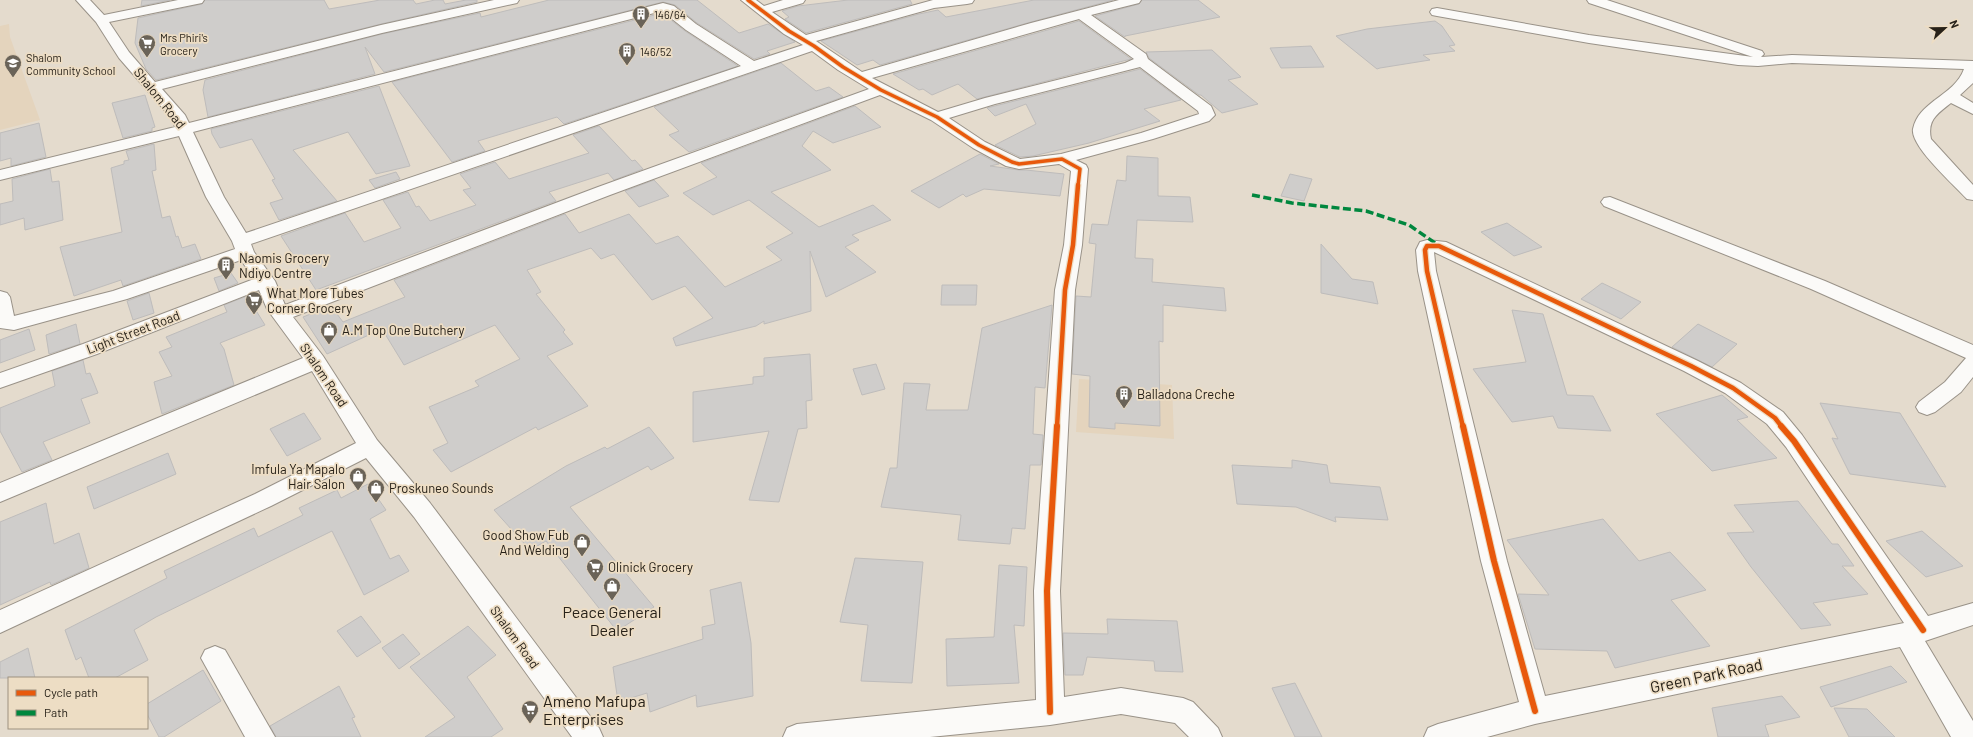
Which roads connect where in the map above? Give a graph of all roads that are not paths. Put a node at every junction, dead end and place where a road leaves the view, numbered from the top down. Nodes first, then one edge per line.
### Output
1 (84, 0) edge
2 (197, 0) edge
3 (512, 0) edge
4 (798, 0) edge
5 (967, 0) edge
6 (1134, 0) edge
7 (1594, 0) edge
8 (1606, 0) edge
9 (756, 5) edge
10 (1438, 12) dead end
11 (1082, 15) junction
12 (101, 20) junction
13 (1669, 21) dead end
14 (809, 43) junction
15 (1774, 60) junction
16 (1141, 61) junction
17 (1973, 65) edge
18 (753, 67) junction
19 (861, 77) junction
20 (152, 87) junction
21 (881, 90) junction
22 (1950, 96) junction
23 (1973, 109) edge
24 (937, 117) junction
25 (186, 130) junction
26 (1062, 159) junction
27 (0, 175) edge
28 (1973, 195) edge
29 (1610, 202) dead end
30 (243, 247) junction
31 (265, 281) junction
32 (0, 297) edge
33 (281, 314) junction
34 (1973, 353) edge
35 (316, 361) junction
36 (1973, 363) edge
37 (0, 381) edge
38 (1927, 407) dead end
39 (369, 446) junction
40 (0, 492) edge
41 (1973, 614) edge
42 (0, 622) edge
43 (1915, 632) junction
44 (216, 658) dead end
45 (1535, 711) junction
46 (1050, 712) junction
47 (1480, 732) edge
48 (261, 737) edge
49 (589, 737) edge
50 (797, 737) edge
51 (1208, 737) edge
52 (1438, 737) edge
53 (1967, 737) edge

1 - 12 street, Shalom Road
2 - 12 street
3 - 20 street
4 - 9 street
5 - 14 street
6 - 11 street
7 - 15 street
8 - 13 street
9 - 14 street
10 - 15 street
11 - 16 street
11 - 19 street
12 - 20 street, Shalom Road
14 - 18 street
14 - 19 street
15 - 17 street
16 - 24 street
16 - 26 street
17 - 22 street
18 - 25 street
18 - 30 street
19 - 21 street
20 - 25 street, Shalom Road
21 - 24 street
21 - 33 street
22 - 23 street
22 - 28 street
24 - 26 street
25 - 27 street
25 - 30 street, Shalom Road
26 - 46 street
29 - 34 street
30 - 31 street, Shalom Road
30 - 32 street
31 - 33 street, Shalom Road
31 - 37 street, Light Street Road
33 - 35 street, Shalom Road
35 - 39 street, Shalom Road
35 - 40 street
36 - 38 street
39 - 42 street
39 - 49 street, Shalom Road
41 - 43 street, Green Park Road
43 - 45 street, Green Park Road
43 - 45 street
43 - 53 street
44 - 48 street
45 - 47 street, Green Park Road
46 - 50 street
46 - 51 street
47 - 52 street, Green Park Road

